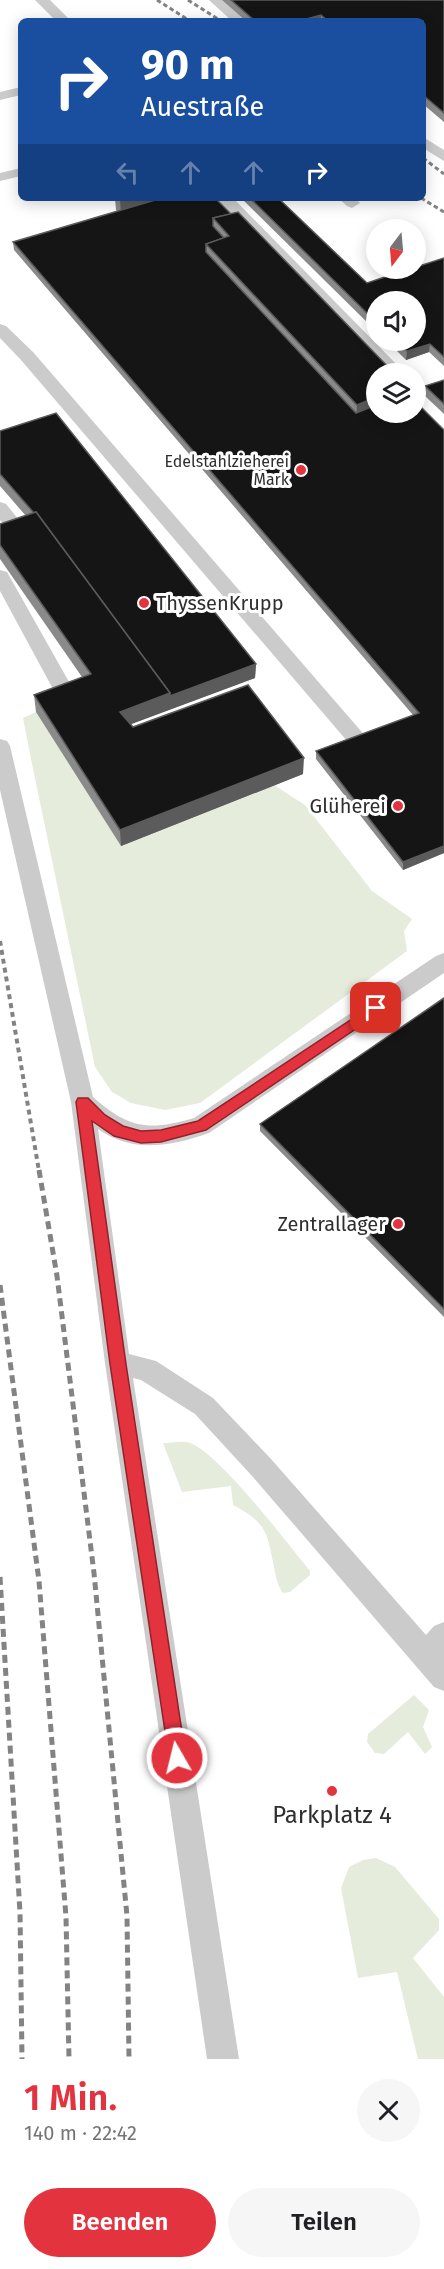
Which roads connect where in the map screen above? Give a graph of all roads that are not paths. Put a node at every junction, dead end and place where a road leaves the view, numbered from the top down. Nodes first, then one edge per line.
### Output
1 (42, 0) edge
2 (216, 0) edge
3 (61, 18) edge
4 (237, 18) edge
5 (18, 92) edge
6 (0, 96) edge
7 (426, 143) edge
8 (444, 157) edge
9 (18, 173) edge
10 (0, 177) edge
11 (227, 201) edge
12 (0, 329) edge
13 (387, 363) edge
14 (0, 508) edge
15 (21, 534) edge
16 (0, 576) edge
17 (63, 689) edge
18 (360, 743) edge
19 (0, 746) edge
20 (444, 962) edge
21 (83, 1102) junction
22 (118, 1364) junction
23 (435, 1646) edge
24 (444, 1677) edge
25 (223, 2059) edge

1 - 3 lane
2 - 4 lane
5 - 6 lane
7 - 8 lane
9 - 10 lane
11 - 13 lane
12 - 18 lane
14 - 15 lane
16 - 17 lane
19 - 21 lane
20 - 21 lane
21 - 22 lane
22 - 23 lane
22 - 25 lane
23 - 24 lane

